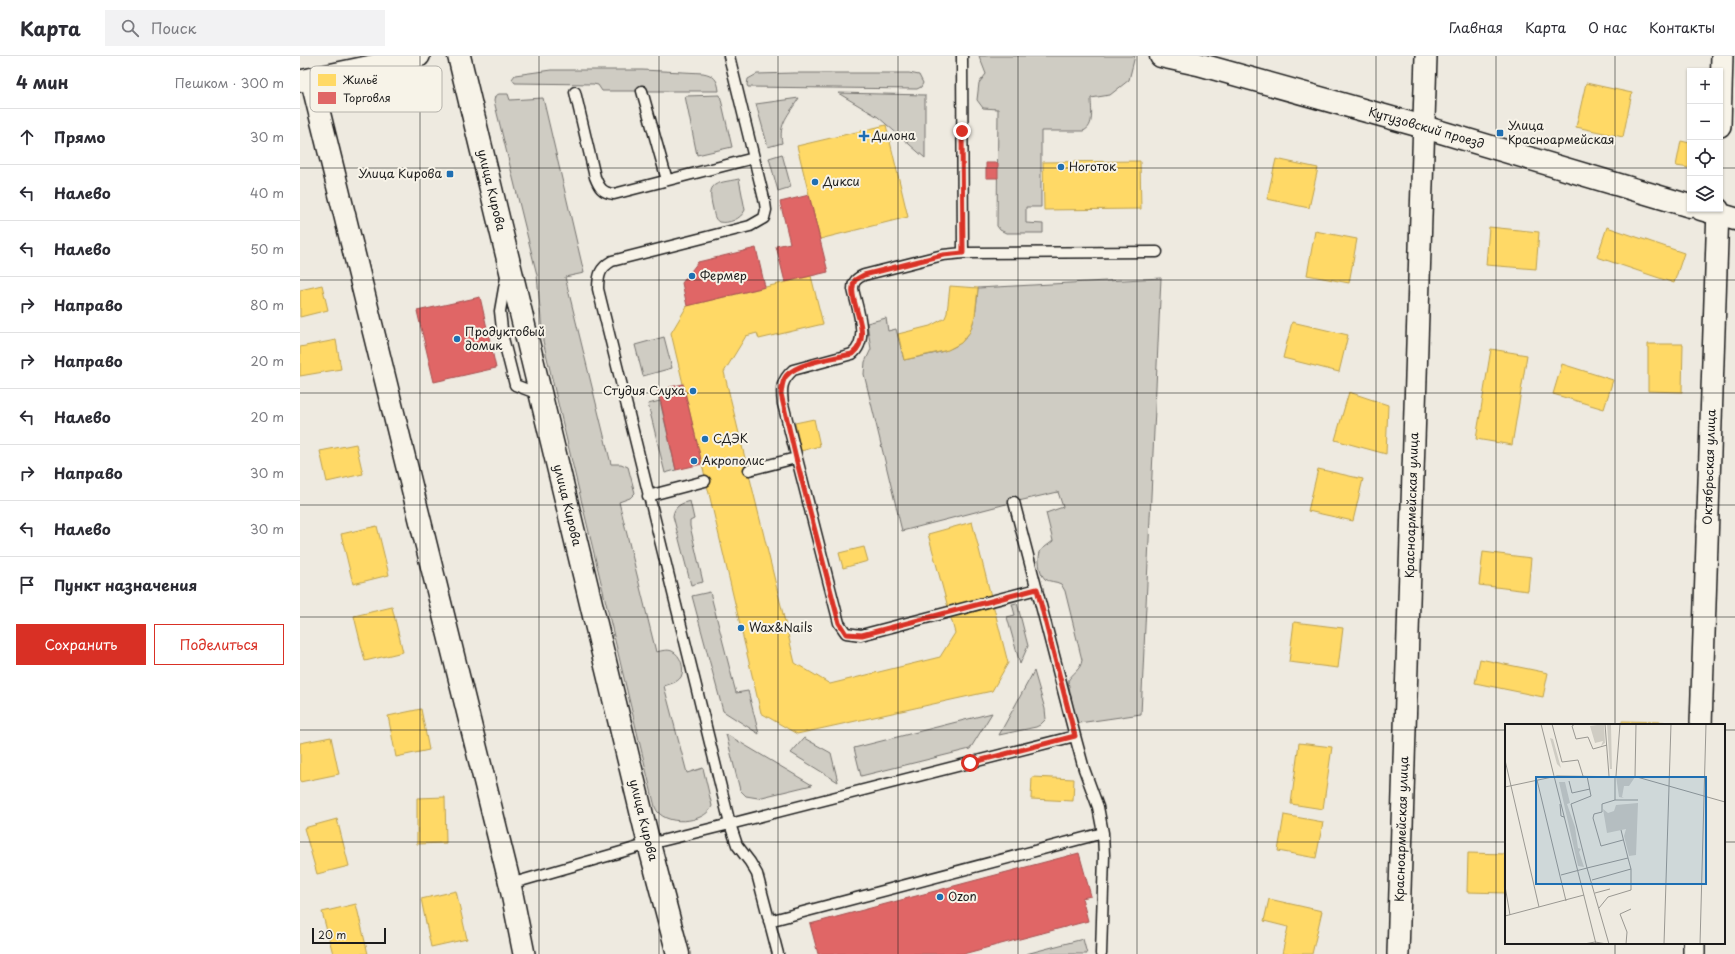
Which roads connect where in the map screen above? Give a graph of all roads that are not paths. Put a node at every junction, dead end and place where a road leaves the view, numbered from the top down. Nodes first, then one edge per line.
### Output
1 (419, 56) edge
2 (458, 56) edge
3 (729, 56) edge
4 (962, 56) edge
5 (1161, 56) edge
6 (1426, 56) edge
7 (1722, 56) edge
8 (1198, 60) edge
9 (372, 66) edge
10 (306, 80) edge
11 (642, 91) dead end
12 (575, 92) dead end
13 (310, 96) edge
14 (1721, 104) edge
15 (314, 112) edge
16 (1424, 127) junction
17 (754, 158) junction
18 (667, 180) junction
19 (1687, 205) edge
20 (1718, 213) edge
21 (1157, 252) dead end
22 (963, 253) junction
23 (796, 458) junction
24 (749, 470) dead end
25 (705, 481) dead end
26 (648, 496) junction
27 (1014, 502) dead end
28 (1037, 589) junction
29 (1702, 724) edge
30 (1075, 736) junction
31 (730, 824) junction
32 (1103, 833) junction
33 (649, 844) junction
34 (510, 884) junction
35 (769, 921) junction
36 (524, 954) edge
37 (678, 954) edge
38 (778, 954) edge
39 (1101, 954) edge
40 (1398, 954) edge

1 - 9 street
2 - 33 street, улица Кирова
3 - 17 lane
4 - 22 lane
5 - 8 street, Кутузовский проезд
6 - 16 street, Красноармейская улица
7 - 14 street
8 - 16 street, Кутузовский проезд
10 - 13 street
11 - 18 lane
12 - 18 lane
15 - 34 street
16 - 19 street, Кутузовский проезд
16 - 40 street, Красноармейская улица
17 - 18 lane
17 - 26 lane
20 - 29 street, Октябрьская улица
21 - 22 lane
22 - 23 lane
23 - 24 lane
23 - 28 lane
25 - 26 lane
26 - 31 lane
27 - 28 lane
28 - 30 lane
30 - 31 lane
30 - 32 lane
31 - 33 lane
31 - 35 lane
32 - 35 lane
32 - 39 lane
33 - 34 lane
33 - 37 street, улица Кирова
34 - 36 street
35 - 38 lane

